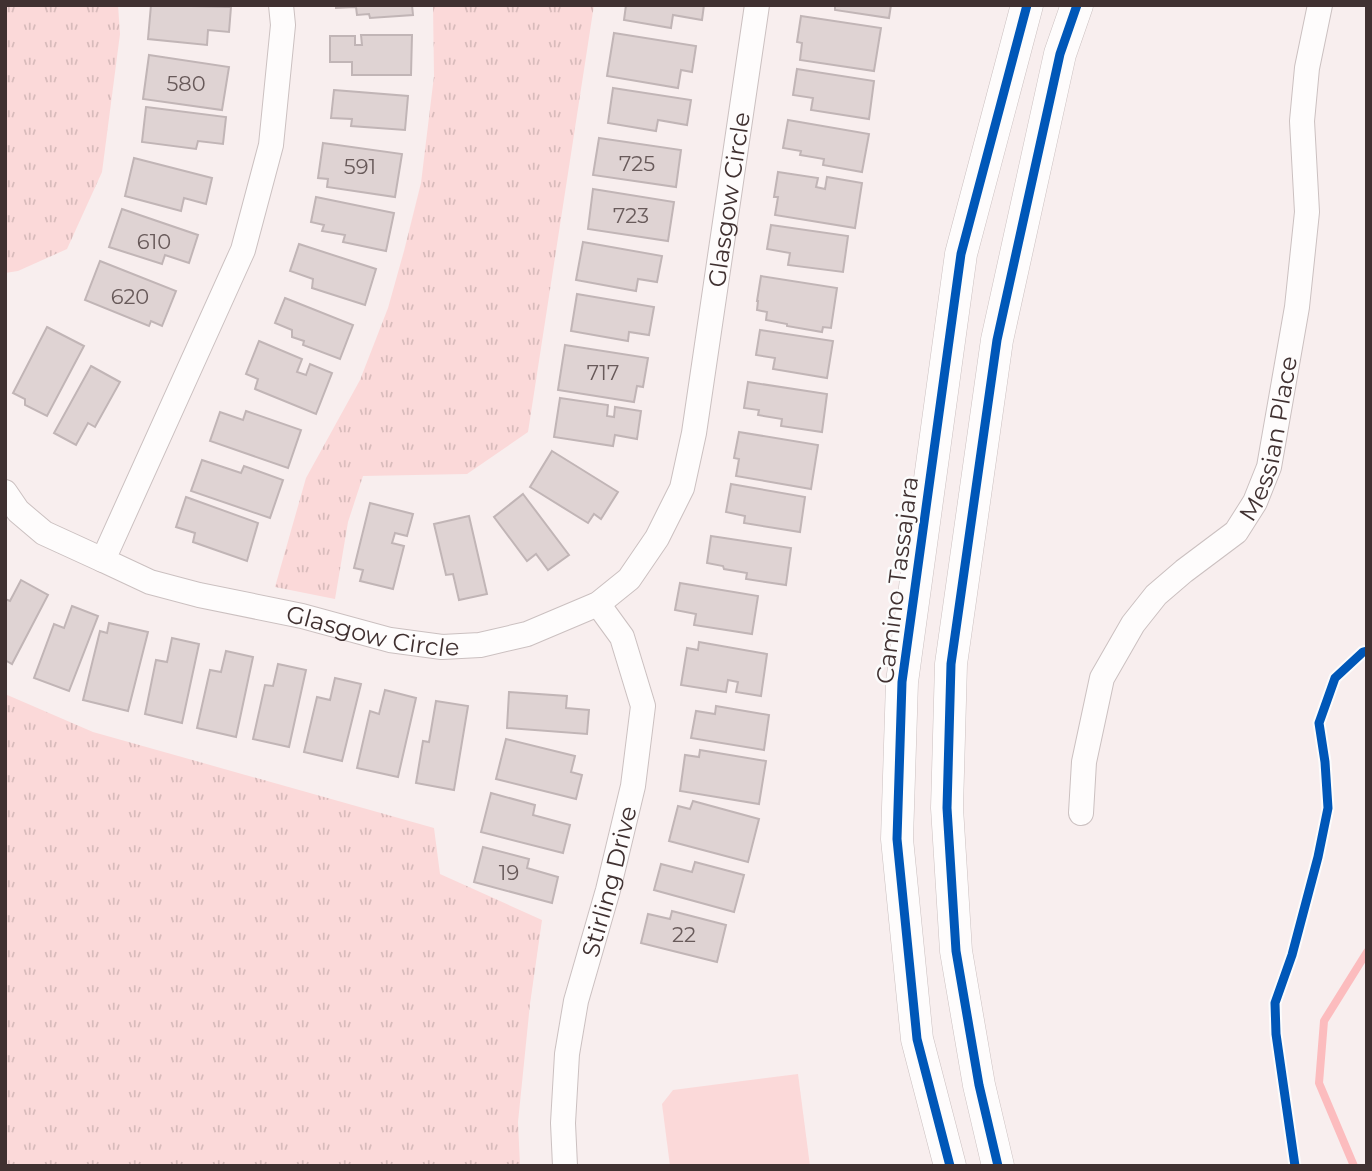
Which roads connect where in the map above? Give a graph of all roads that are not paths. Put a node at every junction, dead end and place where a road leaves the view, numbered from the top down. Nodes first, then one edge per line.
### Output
1 (281, 5) edge
2 (757, 5) edge
3 (1027, 5) edge
4 (1077, 5) edge
5 (1320, 5) edge
6 (5, 492) edge
7 (103, 560) junction
8 (598, 604) junction
9 (1081, 813) dead end
10 (565, 1166) edge
11 (950, 1166) edge
12 (998, 1166) edge

1 - 7 street
2 - 8 street, Glasgow Circle
3 - 11 main road, Camino Tassajara
4 - 12 main road
5 - 9 street, Messian Place
6 - 7 street, Glasgow Circle
7 - 8 street, Glasgow Circle
8 - 10 street, Stirling Drive

